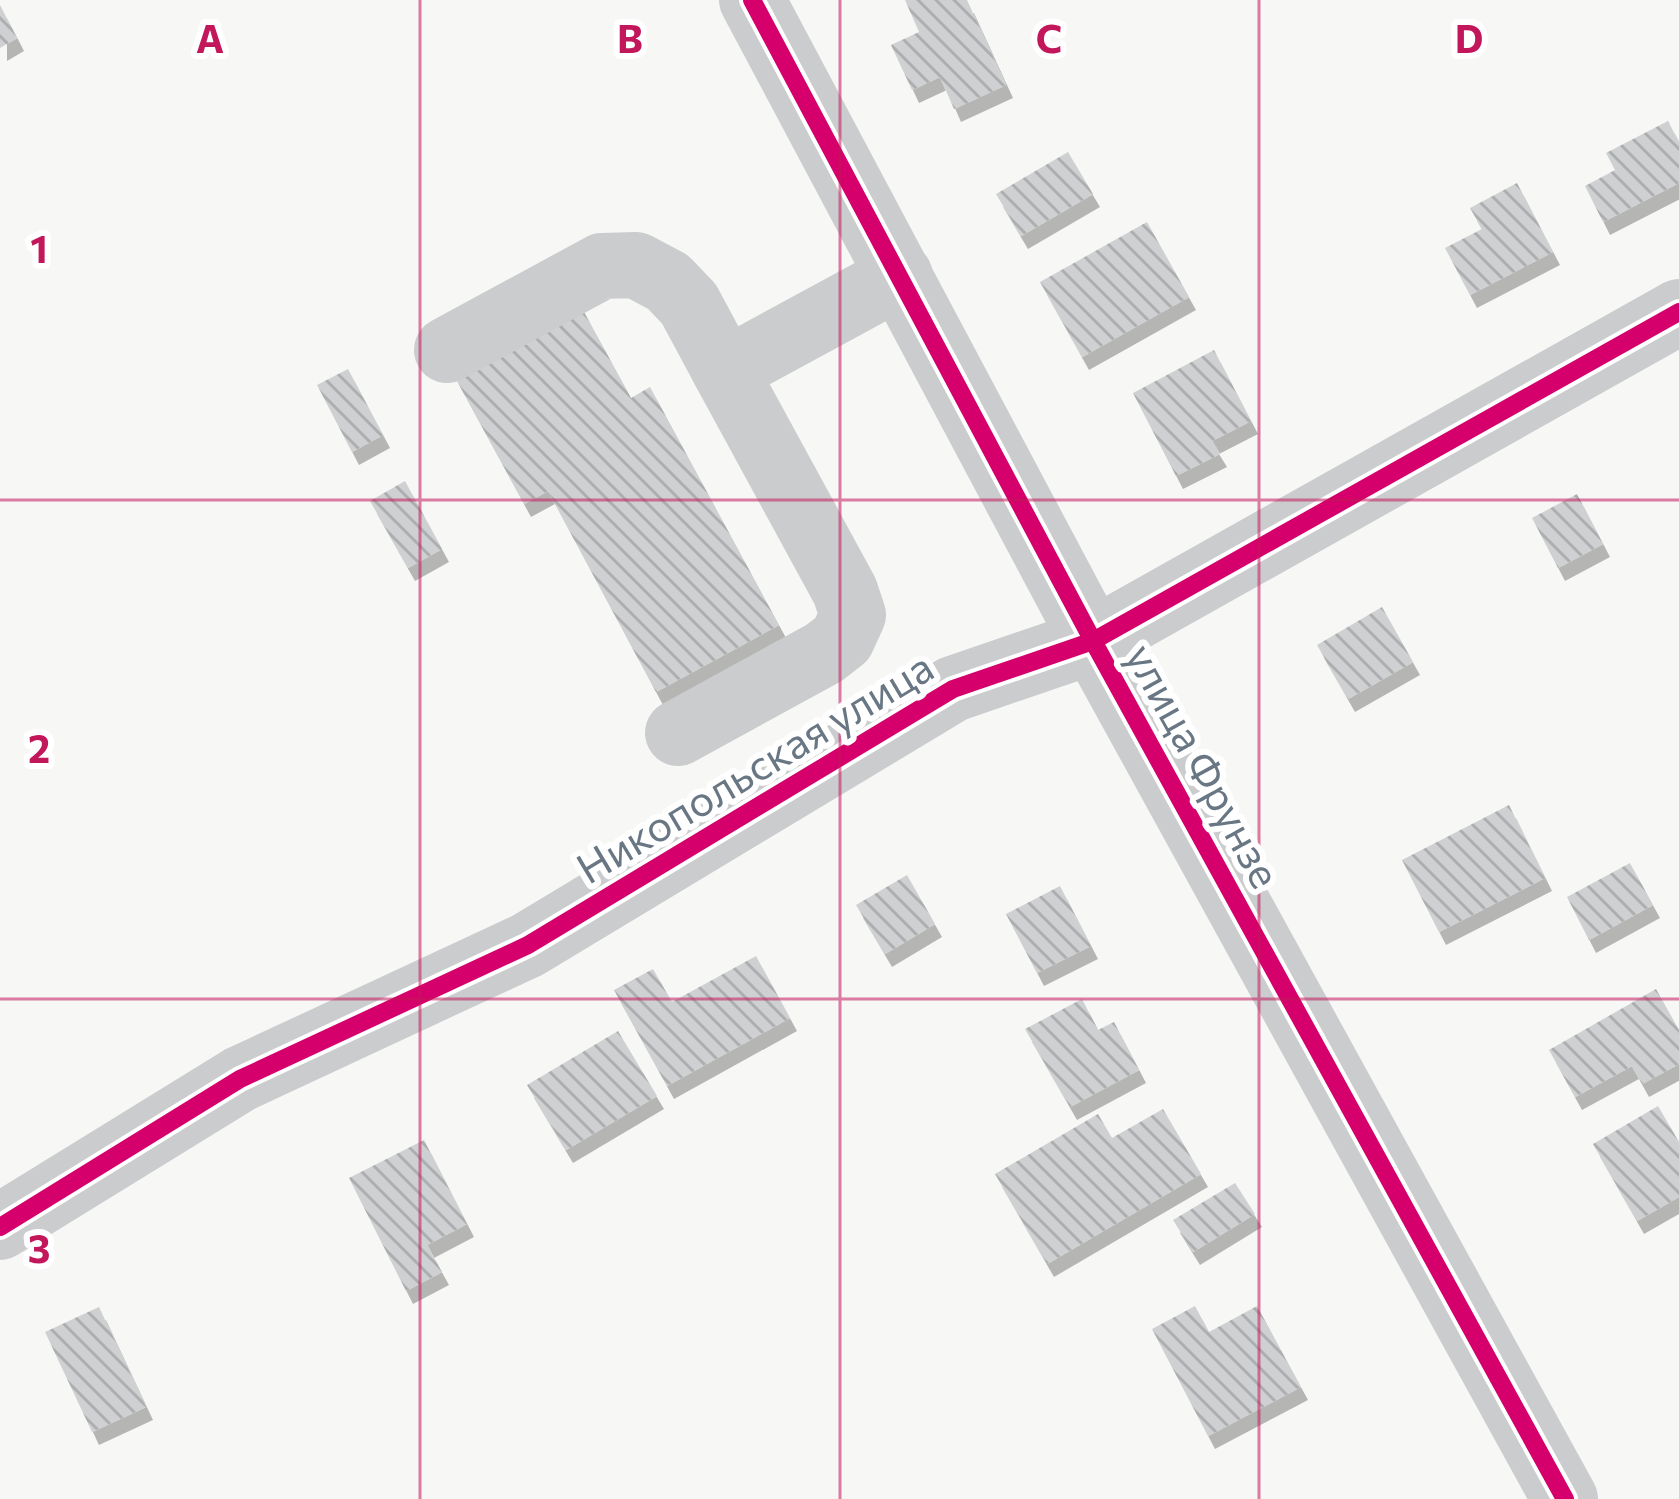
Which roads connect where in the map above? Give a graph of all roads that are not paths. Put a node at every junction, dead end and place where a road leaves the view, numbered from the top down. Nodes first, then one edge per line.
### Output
1 (752, 0) edge
2 (900, 276) junction
3 (1679, 313) edge
4 (447, 350) dead end
5 (725, 371) junction
6 (1093, 641) junction
7 (678, 733) dead end
8 (0, 1227) edge
9 (1565, 1499) edge

1 - 2 street, улица Фрунзе
2 - 5 street
2 - 6 street, улица Фрунзе
3 - 6 street, Никопольская улица
4 - 5 street
5 - 7 street
6 - 8 street, Никопольская улица
6 - 9 street, улица Фрунзе

